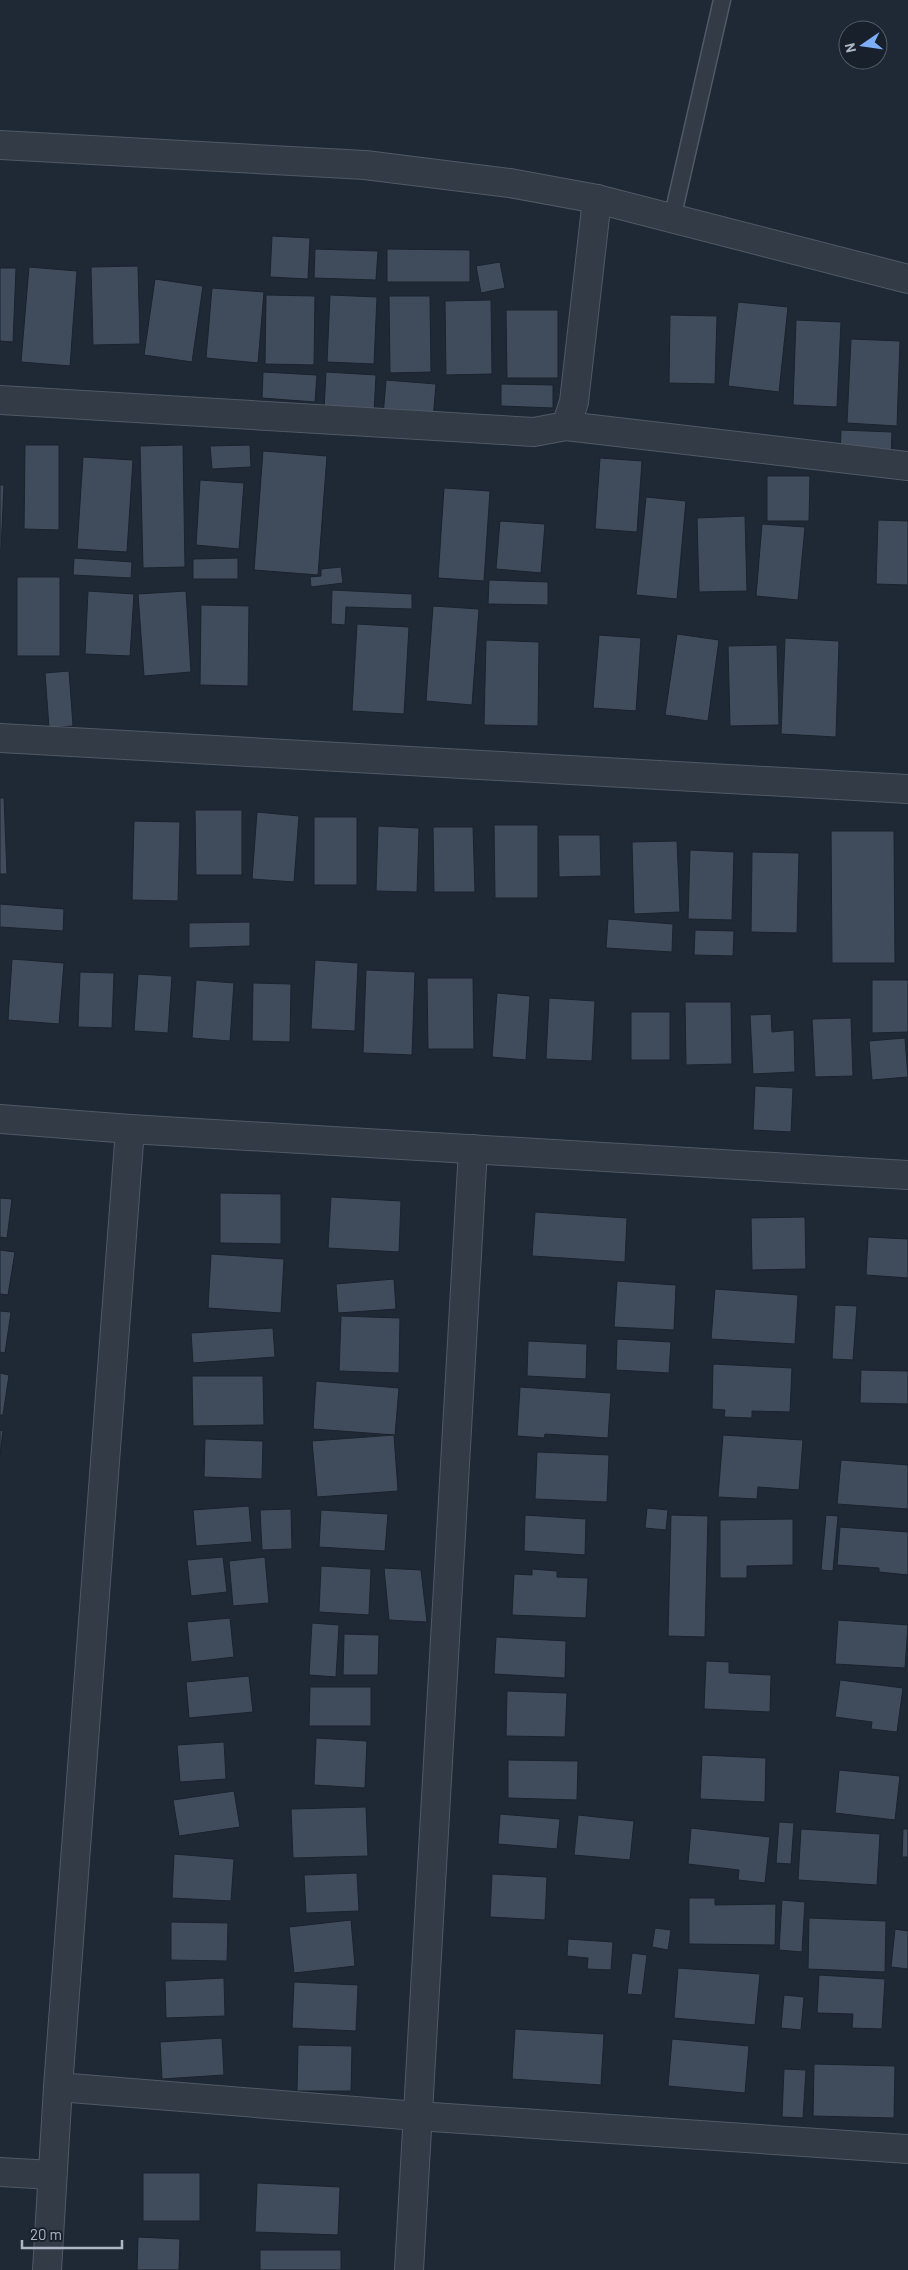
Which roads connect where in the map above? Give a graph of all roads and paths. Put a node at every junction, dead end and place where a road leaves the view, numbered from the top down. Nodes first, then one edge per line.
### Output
1 (722, 0) edge
2 (0, 145) edge
3 (597, 199) junction
4 (672, 219) junction
5 (908, 279) edge
6 (0, 400) edge
7 (566, 426) junction
8 (908, 466) edge
9 (0, 738) edge
10 (908, 789) edge
11 (0, 1119) edge
12 (130, 1129) junction
13 (473, 1149) junction
14 (908, 1174) edge
15 (58, 2088) junction
16 (417, 2116) junction
17 (908, 2149) edge
18 (0, 2172) edge
19 (52, 2175) junction
20 (47, 2270) edge
21 (409, 2270) edge

1 - 4 lane
2 - 3 street
3 - 4 street
3 - 7 street
4 - 5 street
6 - 7 street
7 - 8 street
9 - 10 street
11 - 12 street
12 - 13 street
12 - 15 street
13 - 14 street
13 - 16 street
15 - 16 street
15 - 19 street
16 - 17 street
16 - 21 street
18 - 19 street
19 - 20 street

